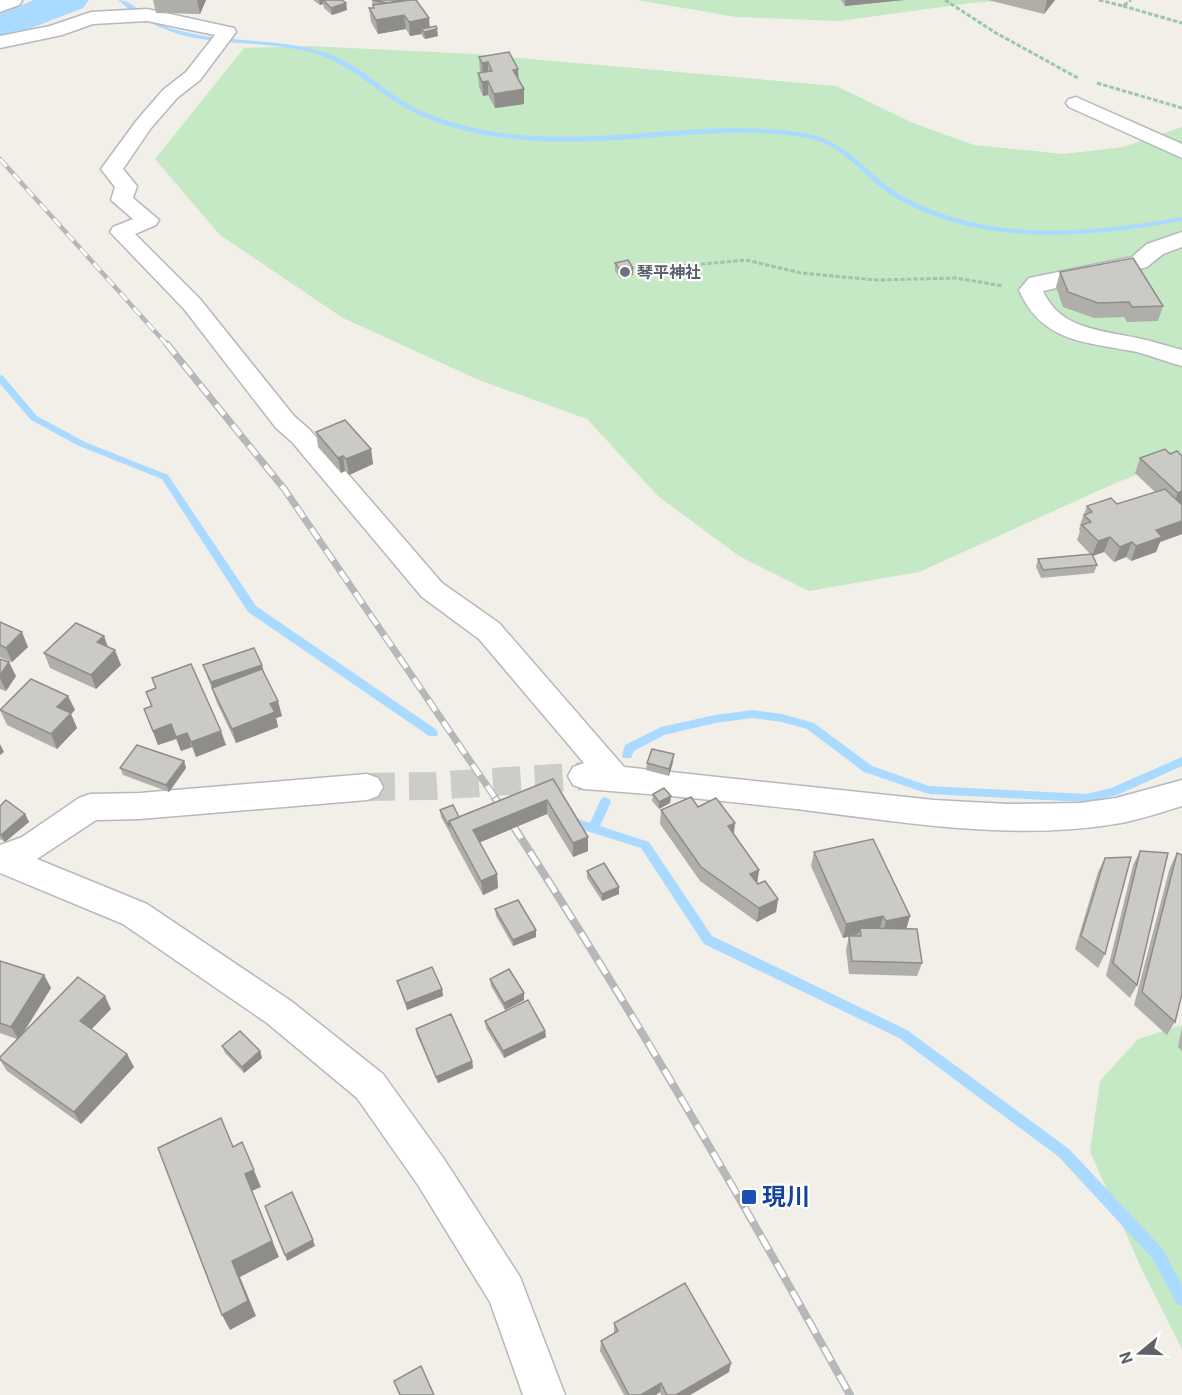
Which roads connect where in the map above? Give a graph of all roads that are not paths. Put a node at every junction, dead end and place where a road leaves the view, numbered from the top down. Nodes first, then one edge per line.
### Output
1 (0, 42) edge
2 (1076, 103) road end
3 (1182, 152) edge
4 (1182, 239) edge
5 (1182, 358) edge
6 (584, 776) tunnel mouth
7 (615, 778) junction
8 (367, 787) tunnel mouth
9 (1182, 794) edge
10 (1, 859) edge
11 (544, 1395) edge

1 - 7 street
2 - 3 street
4 - 5 street
6 - 7 street
7 - 9 street
8 - 10 street
10 - 11 street

